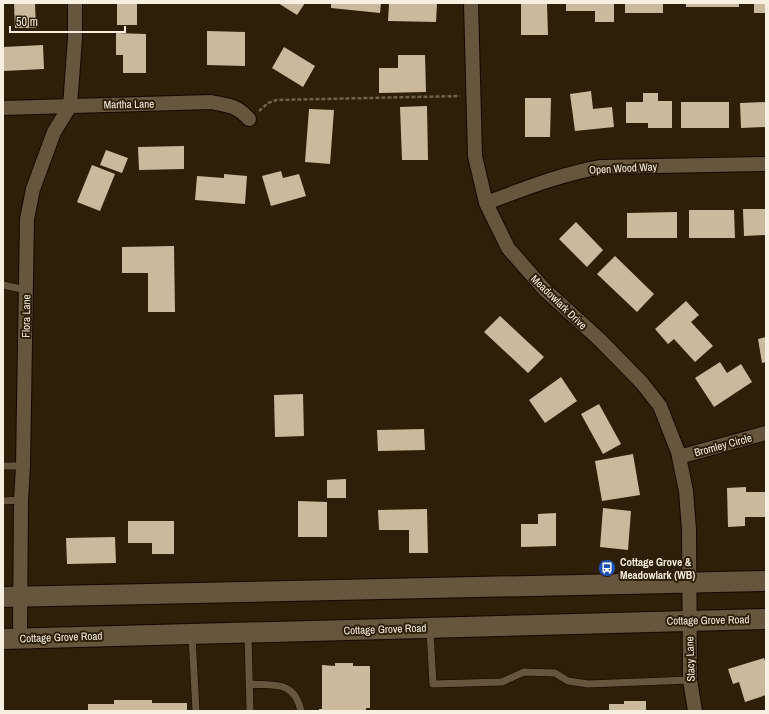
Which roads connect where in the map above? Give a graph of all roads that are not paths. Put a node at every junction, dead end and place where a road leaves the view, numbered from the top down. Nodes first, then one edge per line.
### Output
1 (75, 3) edge
2 (471, 3) edge
3 (70, 106) junction
4 (3, 108) edge
5 (249, 119) road end
6 (766, 164) edge
7 (486, 204) junction
8 (3, 285) edge
9 (26, 290) junction
10 (766, 433) edge
11 (679, 457) junction
12 (3, 466) edge
13 (23, 466) junction
14 (21, 500) junction
15 (3, 501) edge
16 (766, 581) edge
17 (689, 582) junction
18 (12, 597) edge
19 (766, 619) edge
20 (689, 621) junction
21 (430, 628) junction
22 (248, 632) junction
23 (192, 634) junction
24 (12, 638) edge
25 (690, 680) junction
26 (249, 684) junction
27 (196, 711) edge
28 (250, 711) edge
29 (301, 711) edge
30 (695, 711) edge

1 - 3 street, Flora Lane
2 - 7 street, Meadowlark Drive
3 - 4 street, Martha Lane
3 - 5 street, Martha Lane
3 - 9 street, Flora Lane
6 - 7 street, Open Wood Way
7 - 11 street, Meadowlark Drive
8 - 9 lane
9 - 13 street, Flora Lane
10 - 11 street, Bromley Circle
11 - 17 street, Meadowlark Drive
12 - 13 lane
13 - 14 street, Flora Lane
14 - 15 lane
14 - 18 street, Flora Lane
16 - 17 main road
17 - 18 main road
17 - 20 street, Stacy Lane
18 - 24 street, Flora Lane
19 - 20 main road, Cottage Grove Road
20 - 21 main road, Cottage Grove Road
20 - 25 street, Stacy Lane
21 - 22 main road, Cottage Grove Road
21 - 25 lane
22 - 23 main road, Cottage Grove Road
22 - 26 lane
23 - 24 main road, Cottage Grove Road
23 - 27 lane
25 - 30 street, Stacy Lane
26 - 28 lane
26 - 29 lane

